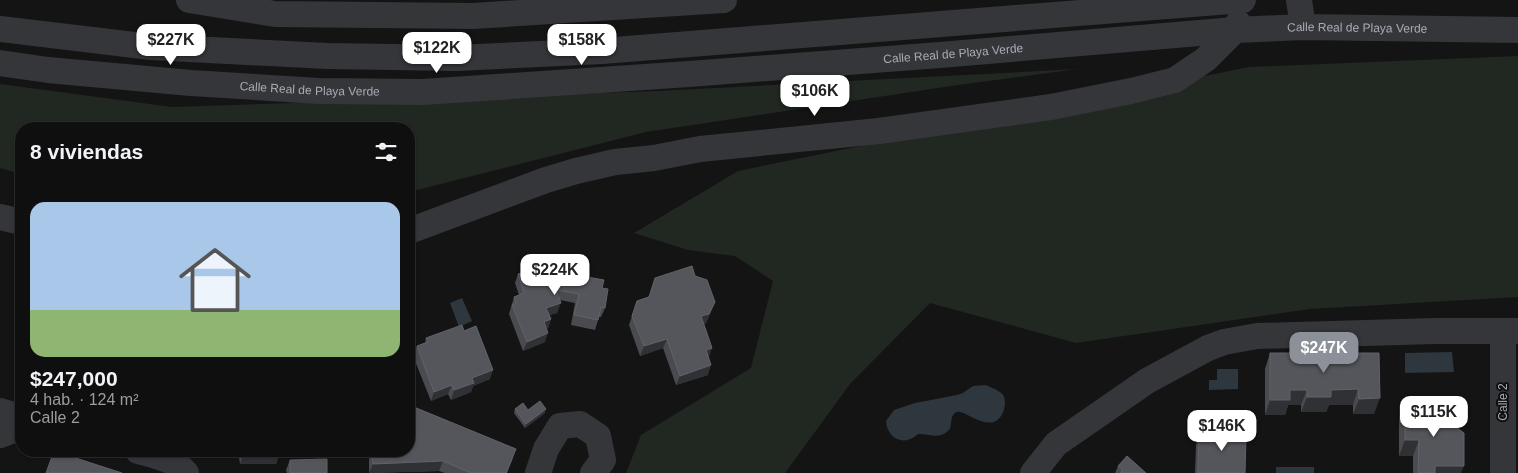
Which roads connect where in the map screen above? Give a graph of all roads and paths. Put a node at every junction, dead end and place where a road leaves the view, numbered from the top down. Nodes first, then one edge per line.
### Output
1 (189, 0) edge
2 (724, 0) edge
3 (1244, 0) edge
4 (1249, 0) edge
5 (1299, 0) edge
6 (1303, 27) junction
7 (0, 28) edge
8 (870, 30) junction
9 (1235, 30) junction
10 (1518, 30) edge
11 (54, 35) junction
12 (737, 40) junction
13 (192, 49) junction
14 (602, 51) junction
15 (327, 56) junction
16 (457, 58) junction
17 (872, 60) junction
18 (0, 63) edge
19 (48, 70) junction
20 (737, 70) junction
21 (603, 79) junction
22 (191, 83) junction
23 (459, 89) junction
24 (326, 91) junction
25 (0, 217) edge
26 (15, 221) edge
27 (415, 229) edge
28 (1510, 331) edge
29 (0, 411) edge
30 (15, 415) edge
31 (15, 429) edge
32 (0, 435) edge
33 (157, 457) edge
34 (186, 473) edge
35 (538, 473) edge
36 (593, 473) edge
37 (1033, 473) edge
38 (1504, 473) edge

1 - 2 street
3 - 8 street
4 - 9 street
5 - 6 street
6 - 9 street, Calle Real de Playa Verde
6 - 10 street, Calle Real de Playa Verde
7 - 11 street
8 - 12 street
8 - 17 street
9 - 17 street, Calle Real de Playa Verde
9 - 27 street
11 - 13 street
11 - 19 street
12 - 14 street
12 - 20 street
13 - 15 street
13 - 22 street
14 - 16 street
14 - 21 street
15 - 16 street
15 - 24 street
16 - 23 street
17 - 20 street, Calle Real de Playa Verde
18 - 19 street, Calle Real de Playa Verde
19 - 22 street, Calle Real de Playa Verde
20 - 21 street, Calle Real de Playa Verde
21 - 23 street, Calle Real de Playa Verde
22 - 24 street, Calle Real de Playa Verde
23 - 24 street, Calle Real de Playa Verde
25 - 26 street
28 - 37 street
28 - 38 street, Calle 2
29 - 30 street
31 - 32 street
33 - 34 street
35 - 36 street

